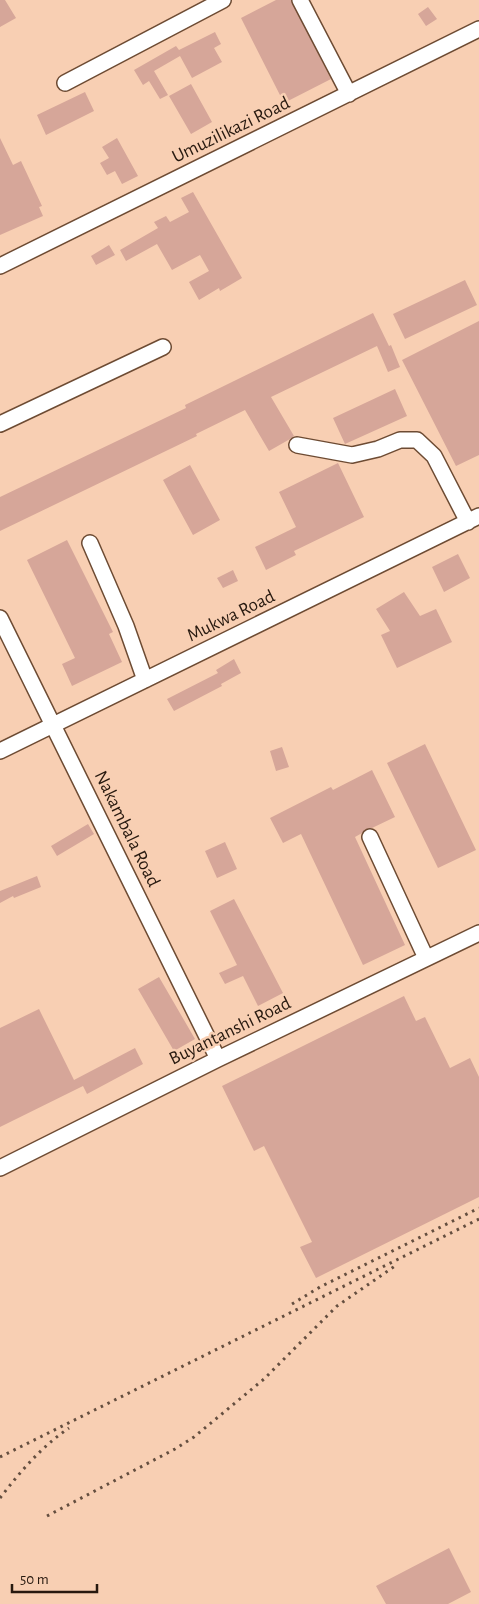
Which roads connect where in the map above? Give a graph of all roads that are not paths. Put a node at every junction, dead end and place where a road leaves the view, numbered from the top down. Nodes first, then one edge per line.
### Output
1 (223, 0) edge
2 (300, 0) edge
3 (479, 29) edge
4 (65, 83) dead end
5 (349, 94) junction
6 (0, 266) edge
7 (163, 347) dead end
8 (0, 424) edge
9 (297, 445) dead end
10 (474, 519) edge
11 (90, 543) dead end
12 (0, 618) edge
13 (145, 680) junction
14 (53, 725) junction
15 (0, 751) edge
16 (370, 837) dead end
17 (479, 933) edge
18 (426, 958) junction
19 (218, 1058) junction
20 (0, 1168) edge

1 - 4 street
2 - 5 street
3 - 5 street, Umuzilikazi Road
5 - 6 street, Umuzilikazi Road
7 - 8 street
9 - 10 street
10 - 13 street, Mukwa Road
11 - 13 street
12 - 14 street, Nakambala Road
13 - 14 street, Mukwa Road
14 - 15 street, Mukwa Road
14 - 19 street, Nakambala Road
16 - 18 street
17 - 18 street, Buyantanshi Road
18 - 19 street, Buyantanshi Road
19 - 20 street, Buyantanshi Road

